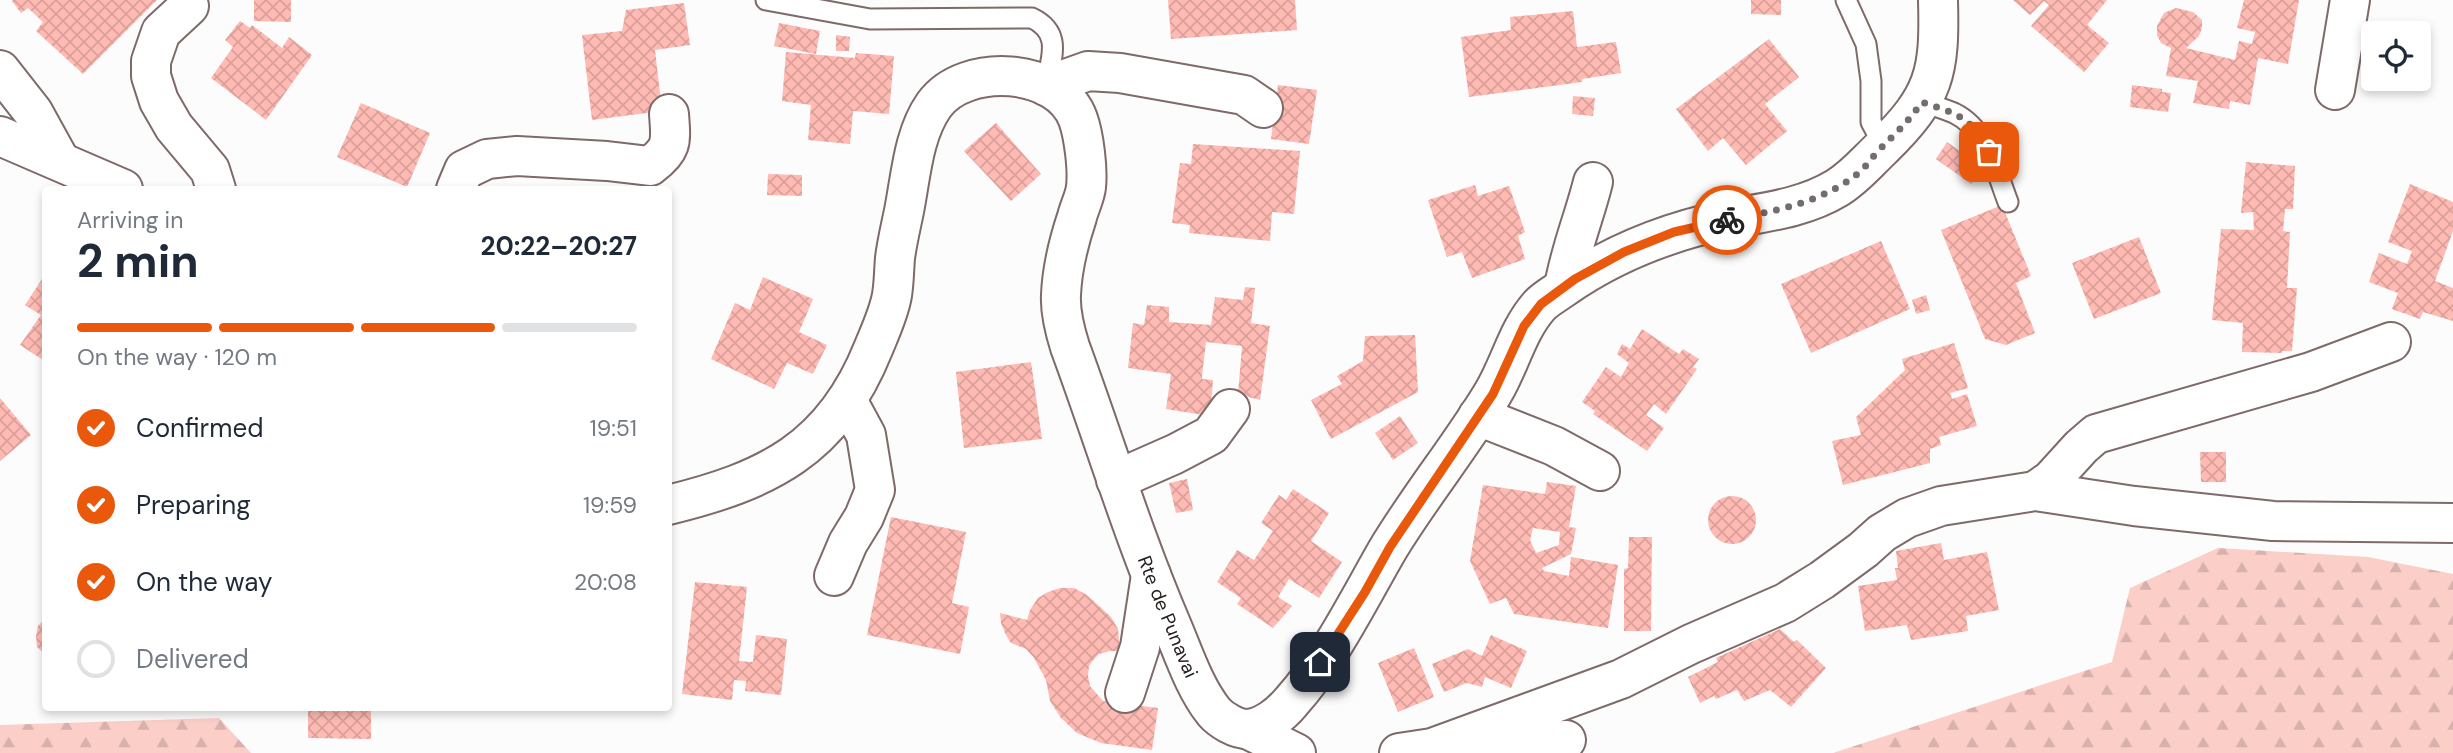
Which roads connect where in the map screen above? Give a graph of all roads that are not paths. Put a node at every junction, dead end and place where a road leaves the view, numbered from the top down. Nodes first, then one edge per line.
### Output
1 (766, 0) edge
2 (1846, 0) edge
3 (1938, 0) edge
4 (2350, 0) edge
5 (189, 6) dead end
6 (0, 70) edge
7 (1046, 86) junction
8 (2335, 90) dead end
9 (1922, 102) junction
10 (1263, 108) dead end
11 (669, 114) dead end
12 (0, 136) edge
13 (1884, 146) junction
14 (60, 161) junction
15 (1593, 182) dead end
16 (116, 186) edge
17 (215, 186) edge
18 (457, 186) edge
19 (2008, 202) dead end
20 (1564, 287) junction
21 (2391, 342) dead end
22 (847, 400) junction
23 (1230, 409) dead end
24 (1478, 416) junction
25 (1600, 471) dead end
26 (1116, 480) junction
27 (2035, 491) junction
28 (672, 504) edge
29 (2448, 520) edge
30 (1152, 575) junction
31 (834, 576) dead end
32 (1125, 693) dead end
33 (1247, 729) junction
34 (1566, 740) dead end
35 (1416, 750) edge
36 (1296, 753) edge

1 - 7 lane
2 - 13 lane
3 - 9 street
4 - 8 street
5 - 17 street
6 - 14 street
7 - 10 street
7 - 22 street, Rte de Punavai
7 - 26 street, Rte de Punavai
9 - 13 street
9 - 19 lane
11 - 18 street
12 - 14 street
13 - 20 street
14 - 16 street
15 - 20 street
20 - 24 street
21 - 27 street
22 - 28 street, Rte de Punavai
22 - 31 street
23 - 26 street
24 - 25 street
24 - 33 street
26 - 30 street, Rte de Punavai
27 - 29 street
27 - 35 street
30 - 32 street
30 - 33 street, Rte de Punavai
33 - 36 street, Rte de Punavai
34 - 35 street

